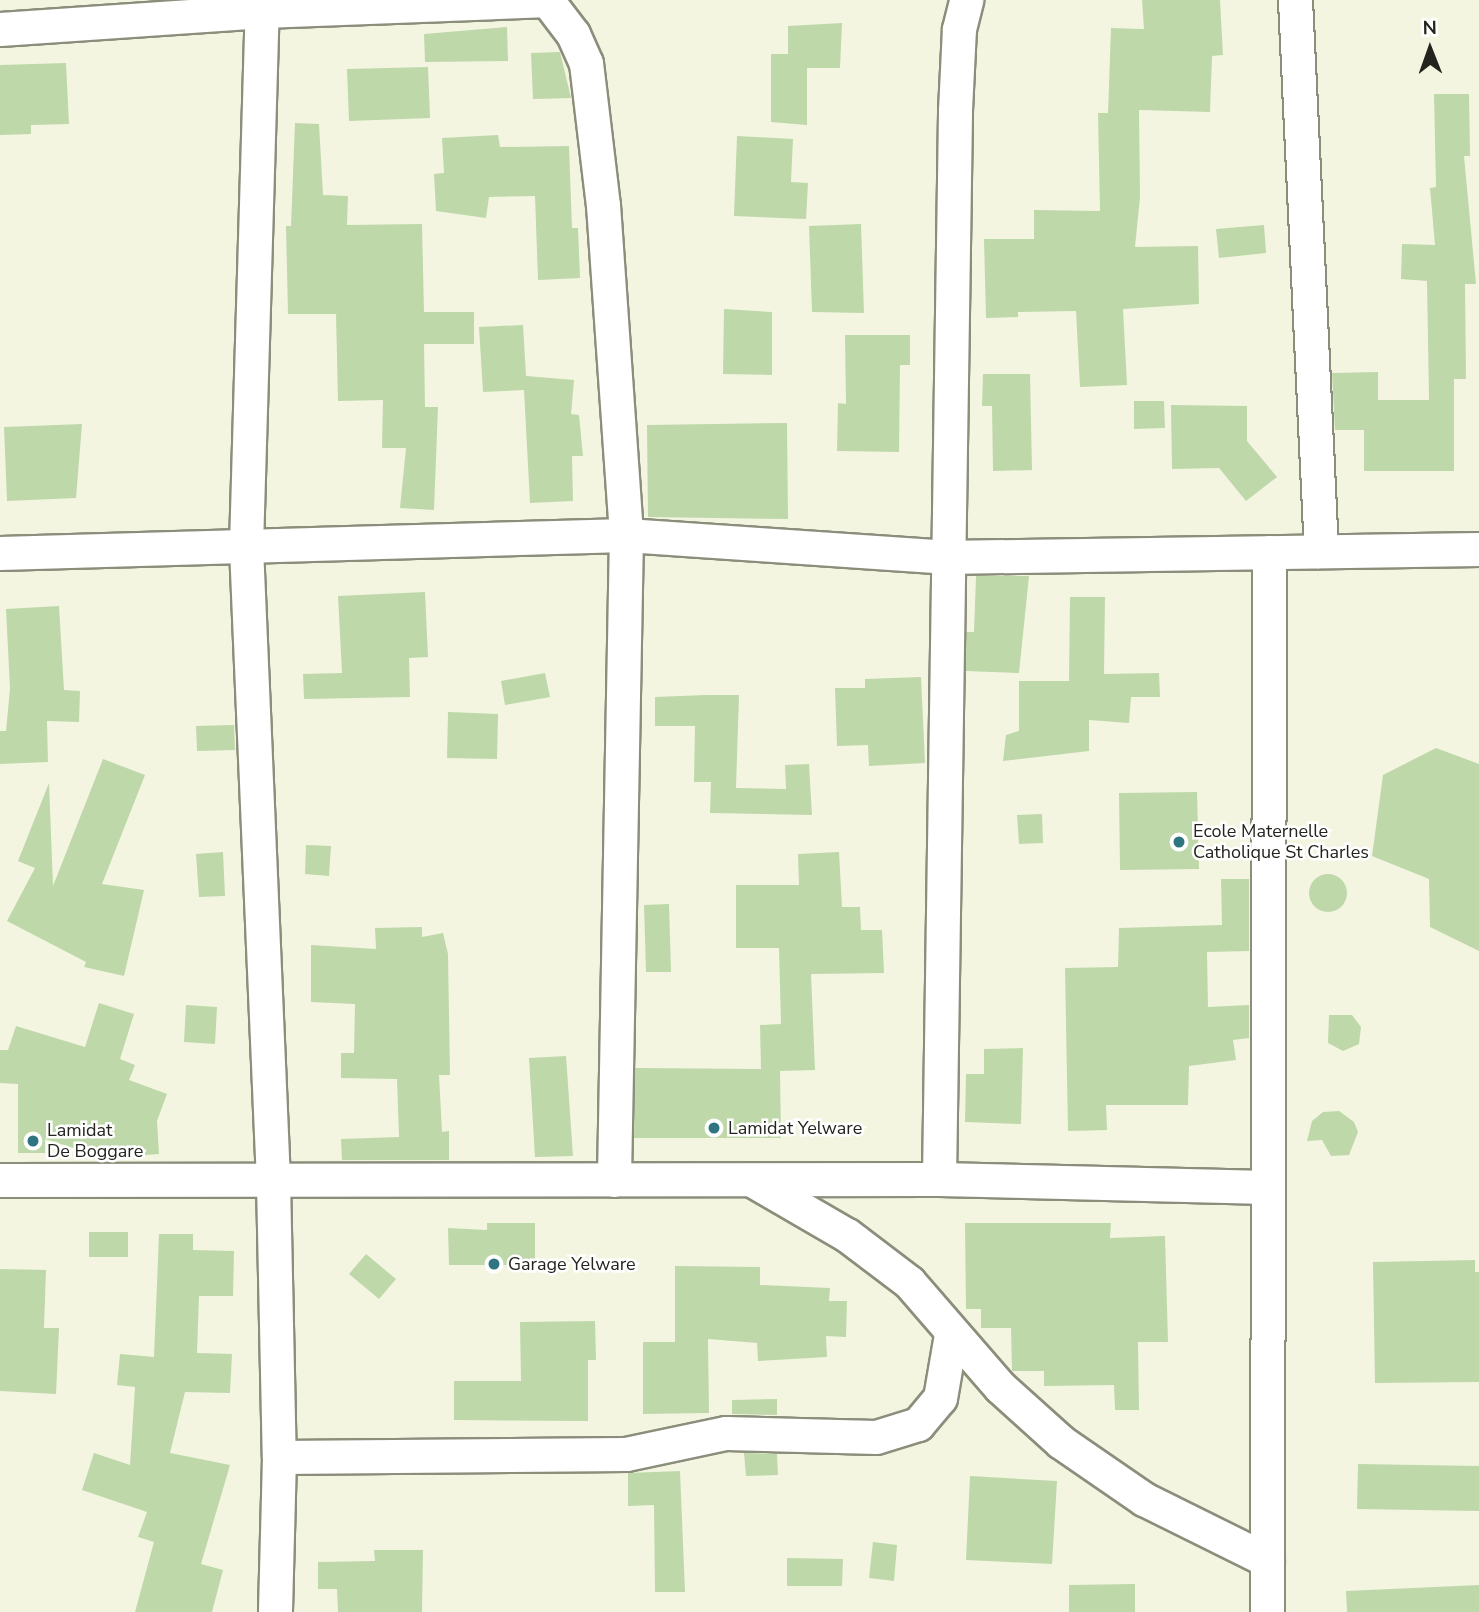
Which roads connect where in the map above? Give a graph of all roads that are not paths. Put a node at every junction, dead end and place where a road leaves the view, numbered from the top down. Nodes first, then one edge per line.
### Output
1 (548, 0) edge
2 (965, 0) edge
3 (1295, 0) edge
4 (262, 6) edge
5 (0, 29) edge
6 (626, 535) junction
7 (246, 547) junction
8 (1479, 549) edge
9 (1321, 551) junction
10 (1269, 552) junction
11 (0, 553) edge
12 (945, 557) junction
13 (750, 1179) junction
14 (939, 1179) junction
15 (0, 1180) edge
16 (614, 1180) junction
17 (273, 1181) junction
18 (1267, 1187) junction
19 (951, 1334) junction
20 (279, 1457) junction
21 (1267, 1560) junction
22 (275, 1612) edge
23 (1267, 1612) edge

1 - 4 street
1 - 6 street
2 - 12 street
3 - 9 street
4 - 5 street
4 - 7 street
6 - 7 street
6 - 12 street
6 - 16 street
7 - 11 street
7 - 17 street
8 - 9 street
9 - 10 street
10 - 12 street
10 - 18 street
12 - 14 street
13 - 14 street
13 - 16 street
13 - 19 street
14 - 18 street
15 - 17 street
16 - 17 street
17 - 20 street
18 - 21 street
19 - 20 street
19 - 21 street
20 - 22 street
21 - 23 street

